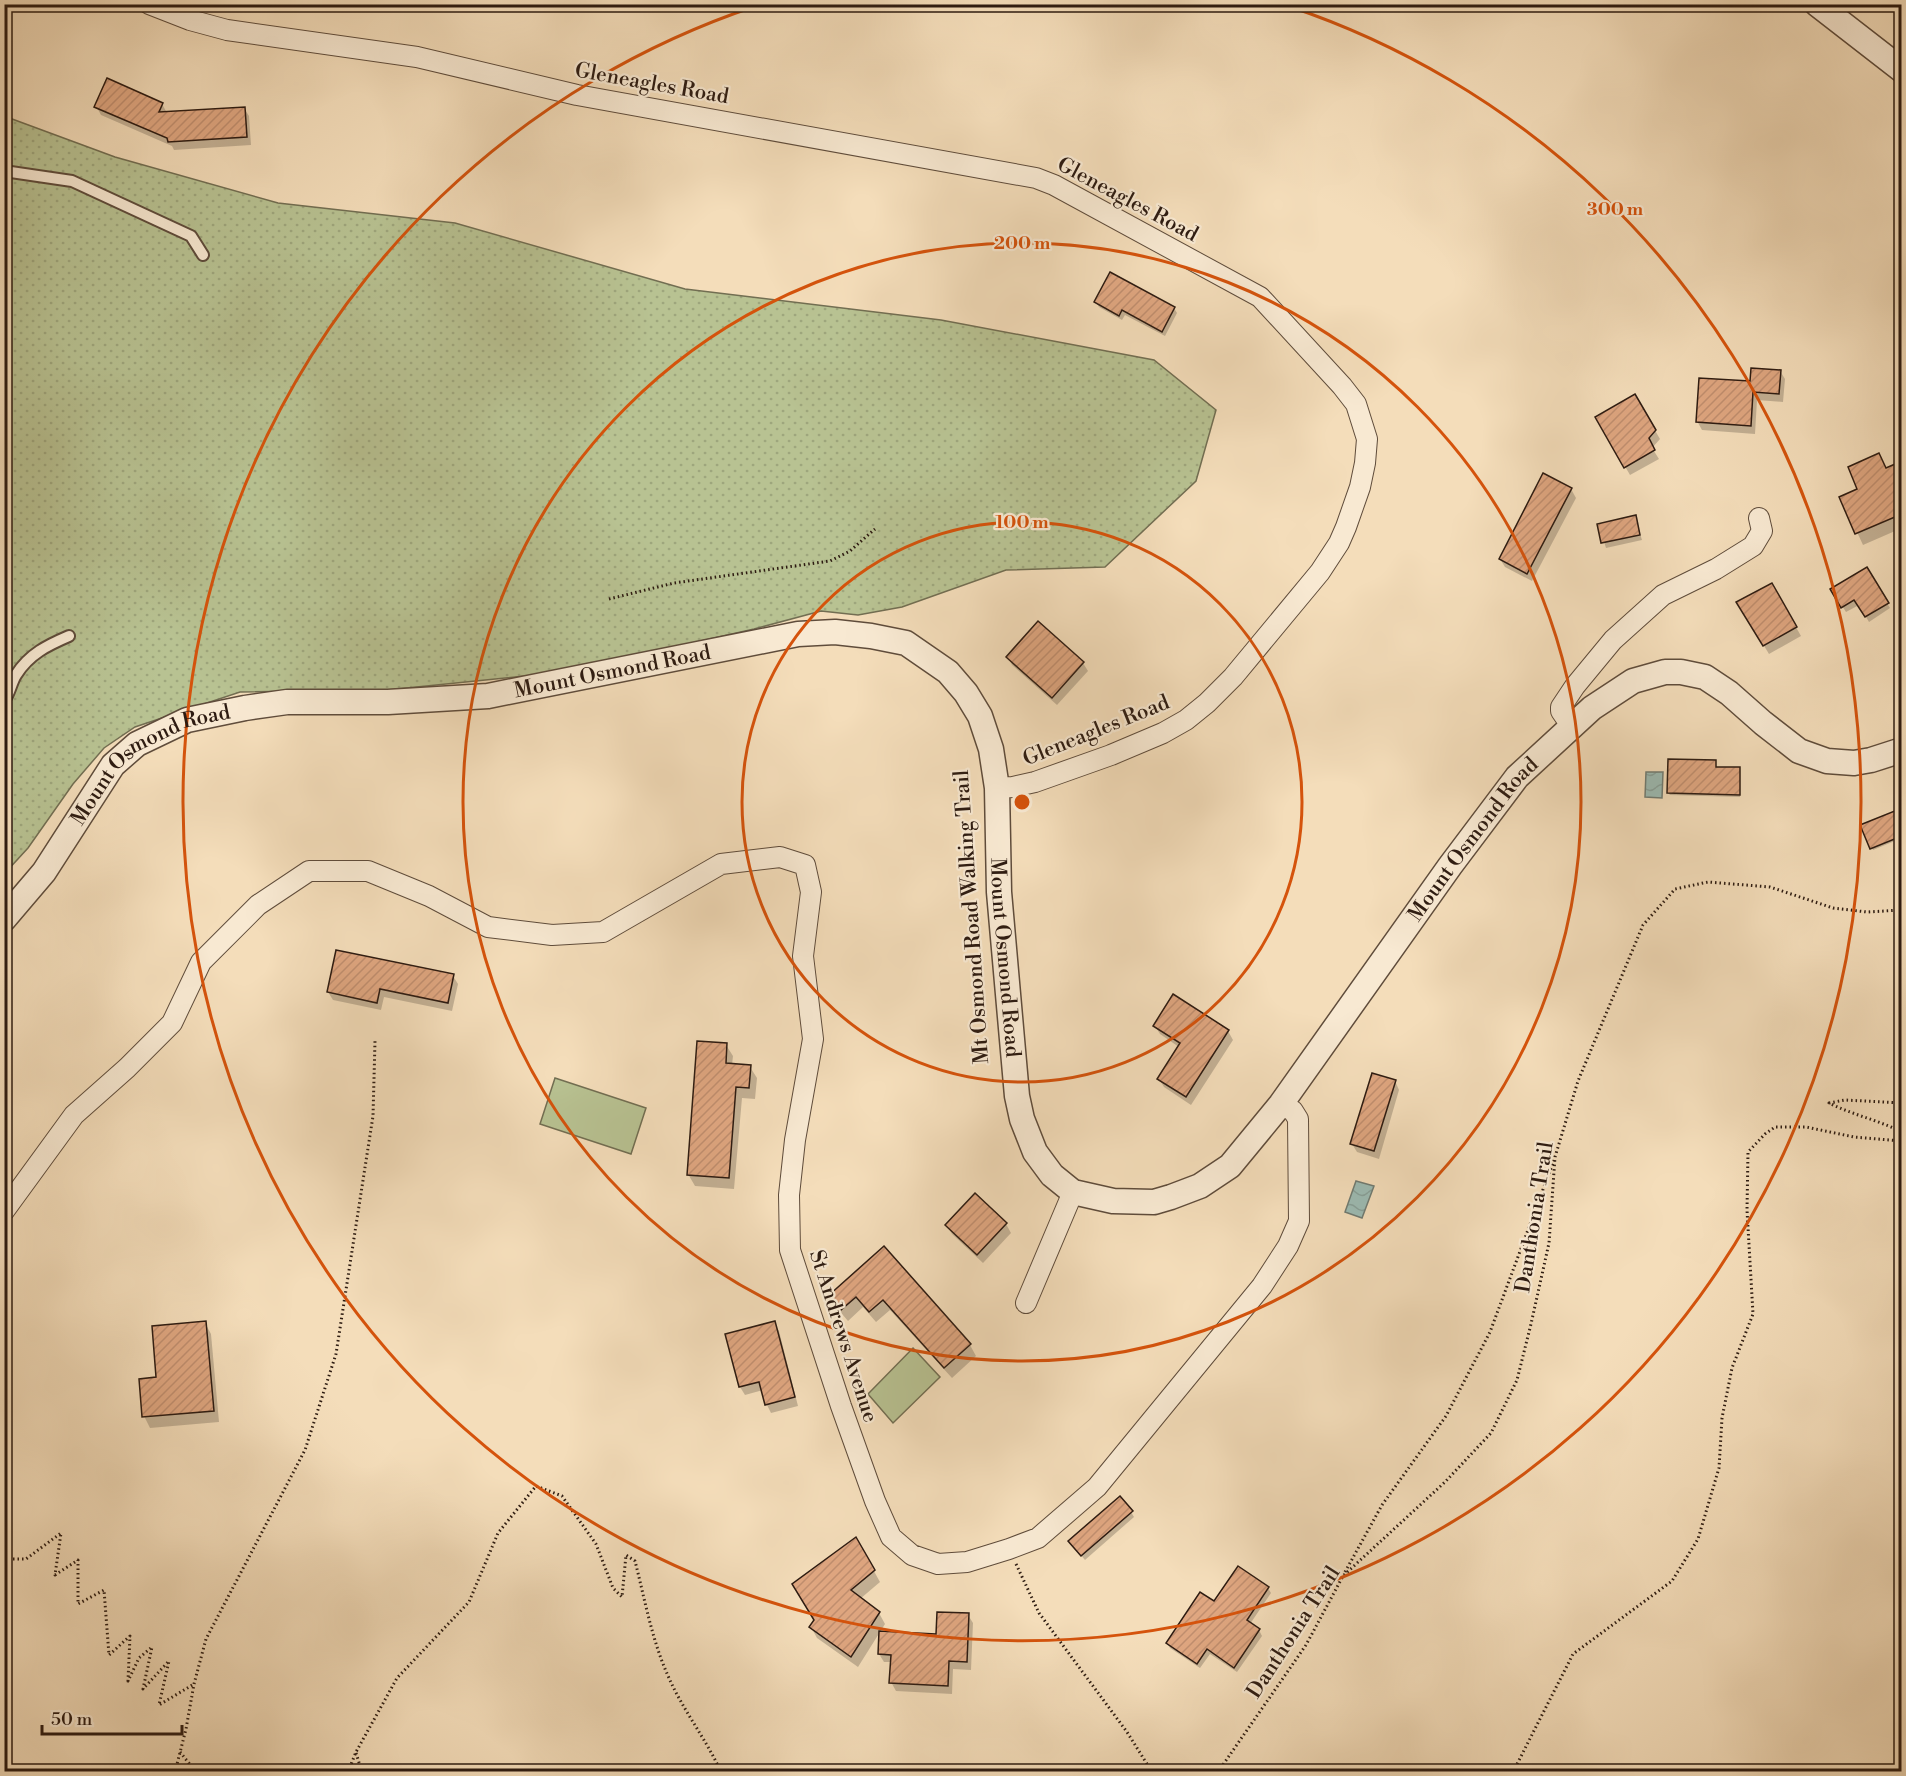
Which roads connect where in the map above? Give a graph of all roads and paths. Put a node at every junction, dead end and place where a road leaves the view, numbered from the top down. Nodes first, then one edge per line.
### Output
1 (149, 4) edge
2 (1817, 4) edge
3 (1902, 70) edge
4 (4, 171) edge
5 (203, 255) dead end
6 (1759, 518) dead end
7 (875, 529) dead end
8 (609, 599) dead end
9 (69, 636) dead end
10 (4, 700) edge
11 (1572, 727) junction
12 (1902, 750) edge
13 (997, 788) junction
14 (1902, 910) edge
15 (4, 919) edge
16 (375, 1041) dead end
17 (1902, 1103) edge
18 (1281, 1104) junction
19 (1902, 1132) edge
20 (1902, 1141) edge
21 (1555, 1157) junction
22 (1073, 1192) junction
23 (4, 1211) edge
24 (1026, 1303) dead end
25 (1009, 1549) junction
26 (4, 1559) edge
27 (1343, 1576) junction
28 (194, 1684) junction
29 (180, 1752) junction
30 (356, 1752) junction
31 (175, 1772) edge
32 (196, 1772) edge
33 (348, 1772) edge
34 (362, 1772) edge
35 (721, 1772) edge
36 (1152, 1772) edge
37 (1218, 1772) edge
38 (1513, 1772) edge

1 - 13 street, Gleneagles Road
2 - 3 street
4 - 5 lane
6 - 11 street
7 - 8 path
9 - 10 lane
11 - 12 street, Mount Osmond Road
11 - 18 street, Mount Osmond Road
13 - 15 street, Mount Osmond Road
13 - 22 street, Mount Osmond Road
14 - 21 path, Danthonia Trail
16 - 28 path
17 - 19 path
18 - 22 street, Mount Osmond Road
18 - 25 street, St Andrews Avenue
20 - 38 path
21 - 27 path
21 - 27 path, Danthonia Trail
22 - 24 street
23 - 25 street, St Andrews Avenue
25 - 36 path
26 - 28 path
27 - 37 path, Danthonia Trail
28 - 29 path
29 - 31 path
29 - 32 path
30 - 33 path
30 - 34 path
30 - 35 path

